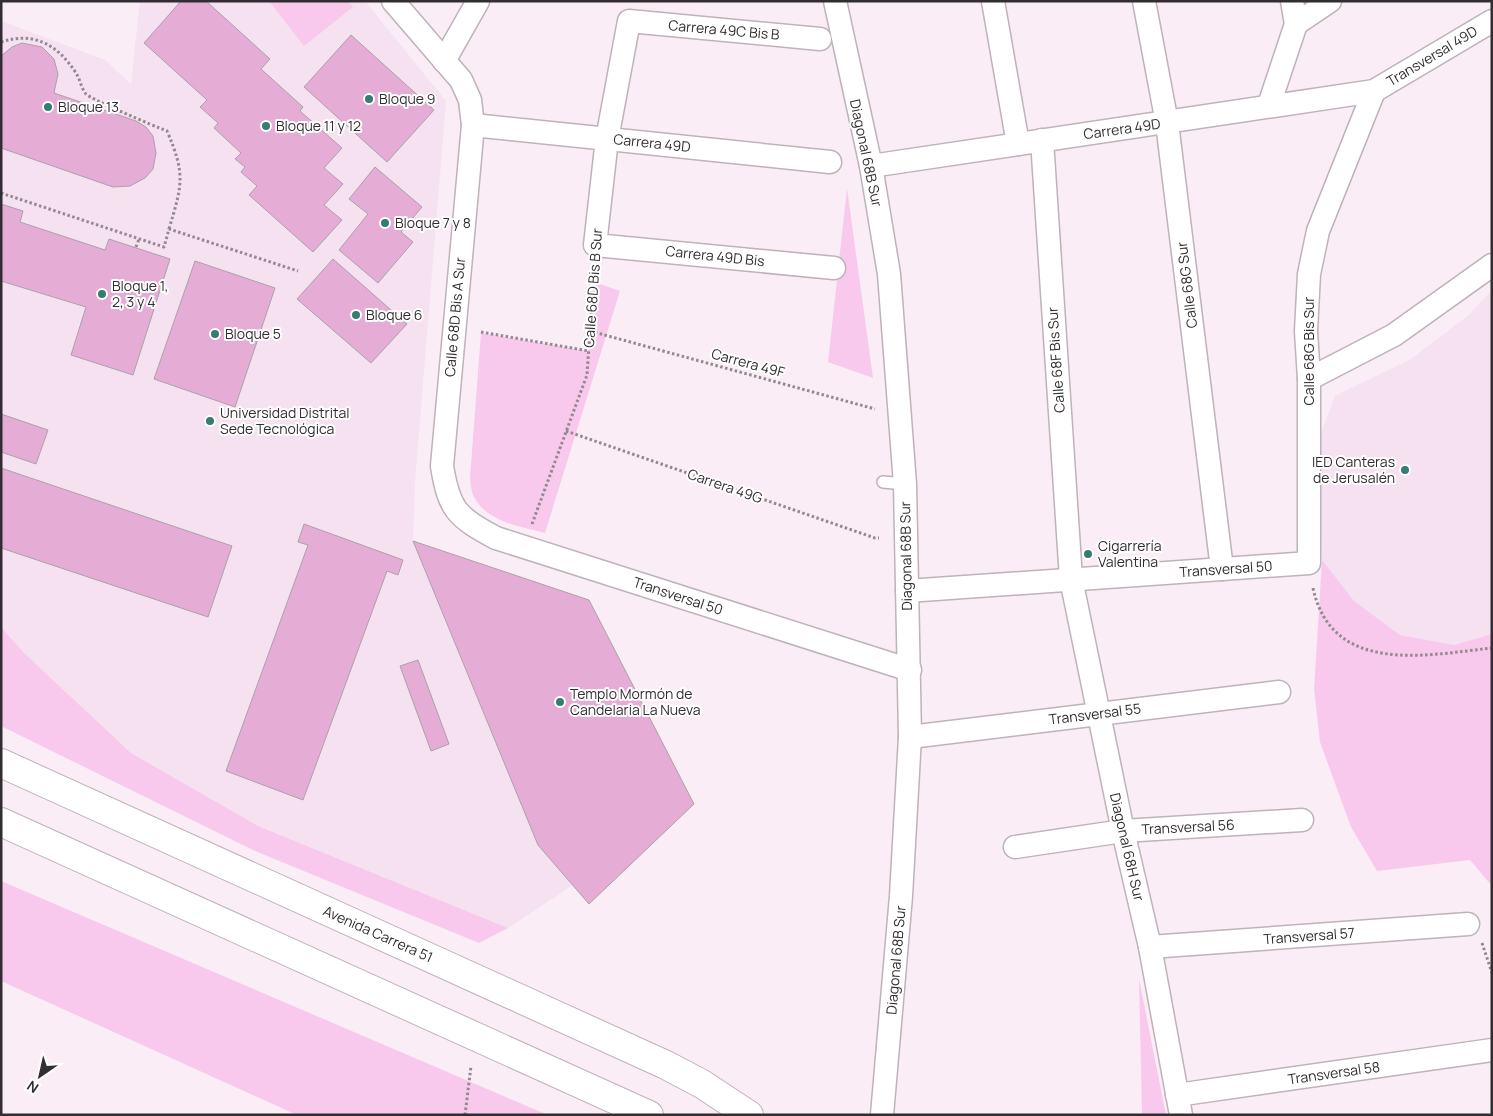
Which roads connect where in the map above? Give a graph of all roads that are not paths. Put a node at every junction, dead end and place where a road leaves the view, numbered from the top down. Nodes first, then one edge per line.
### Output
1 (393, 1) edge
2 (478, 1) edge
3 (835, 1) edge
4 (993, 1) edge
5 (1144, 1) edge
6 (1292, 1) edge
7 (1330, 1) edge
8 (629, 21) joint
9 (1492, 21) edge
10 (1296, 24) junction
11 (820, 39) dead end
12 (444, 61) junction
13 (1374, 91) junction
14 (1270, 105) junction
15 (1167, 123) junction
16 (473, 125) junction
17 (607, 139) junction
18 (1042, 140) junction
19 (1018, 144) junction
20 (830, 162) dead end
21 (871, 166) junction
22 (595, 245) joint
23 (1492, 265) edge
24 (834, 268) dead end
25 (1309, 378) junction
26 (454, 508) joint
27 (1309, 563) joint
28 (1222, 569) junction
29 (1071, 580) junction
30 (907, 591) junction
31 (910, 670) junction
32 (1279, 692) dead end
33 (1099, 714) junction
34 (910, 737) junction
35 (1, 763) edge
36 (1302, 820) dead end
37 (1, 822) edge
38 (1123, 831) junction
39 (1015, 847) dead end
40 (1468, 924) dead end
41 (1150, 947) junction
42 (1492, 1050) edge
43 (1179, 1105) edge
44 (649, 1115) edge
45 (749, 1115) edge
46 (882, 1115) edge

1 - 12 street, Calle 68D Bis A Sur
2 - 12 street
3 - 21 street, Diagonal 68B Sur
4 - 19 street
5 - 15 street, Calle 68G Sur
6 - 10 street
7 - 10 street
8 - 11 street, Carrera 49C Bis B
8 - 17 street, Calle 68D Bis B Sur
9 - 13 street, Transversal 49D
10 - 14 street
12 - 16 street, Calle 68D Bis A Sur
13 - 14 street, Carrera 49D
13 - 25 street, Calle 68G Bis Sur
14 - 15 street, Carrera 49D
15 - 18 street, Carrera 49D
15 - 28 street, Calle 68G Sur
16 - 17 street, Carrera 49D
16 - 26 street, Calle 68D Bis A Sur
17 - 20 street, Carrera 49D
17 - 22 street, Calle 68D Bis B Sur
18 - 19 street, Carrera 49D
18 - 29 street, Calle 68F Bis Sur
19 - 21 street, Carrera 49D
21 - 30 street, Diagonal 68B Sur
22 - 24 street, Carrera 49D Bis
23 - 25 street
25 - 27 street, Calle 68G Bis Sur
26 - 31 street, Transversal 50
27 - 28 street, Transversal 50
28 - 29 street, Transversal 50
29 - 30 street, Transversal 50
29 - 33 street, Diagonal 68H Sur
30 - 31 street, Diagonal 68B Sur
31 - 34 street, Diagonal 68B Sur
32 - 33 street, Transversal 55
33 - 34 street, Transversal 55
33 - 38 street, Diagonal 68H Sur
34 - 46 street, Diagonal 68B Sur
35 - 45 street, Avenida Carrera 51
36 - 38 street, Transversal 56
37 - 44 street
38 - 39 street, Transversal 56
38 - 41 street, Diagonal 68H Sur
40 - 41 street, Transversal 57
41 - 43 street, Diagonal 68H Sur
42 - 43 street, Transversal 58

